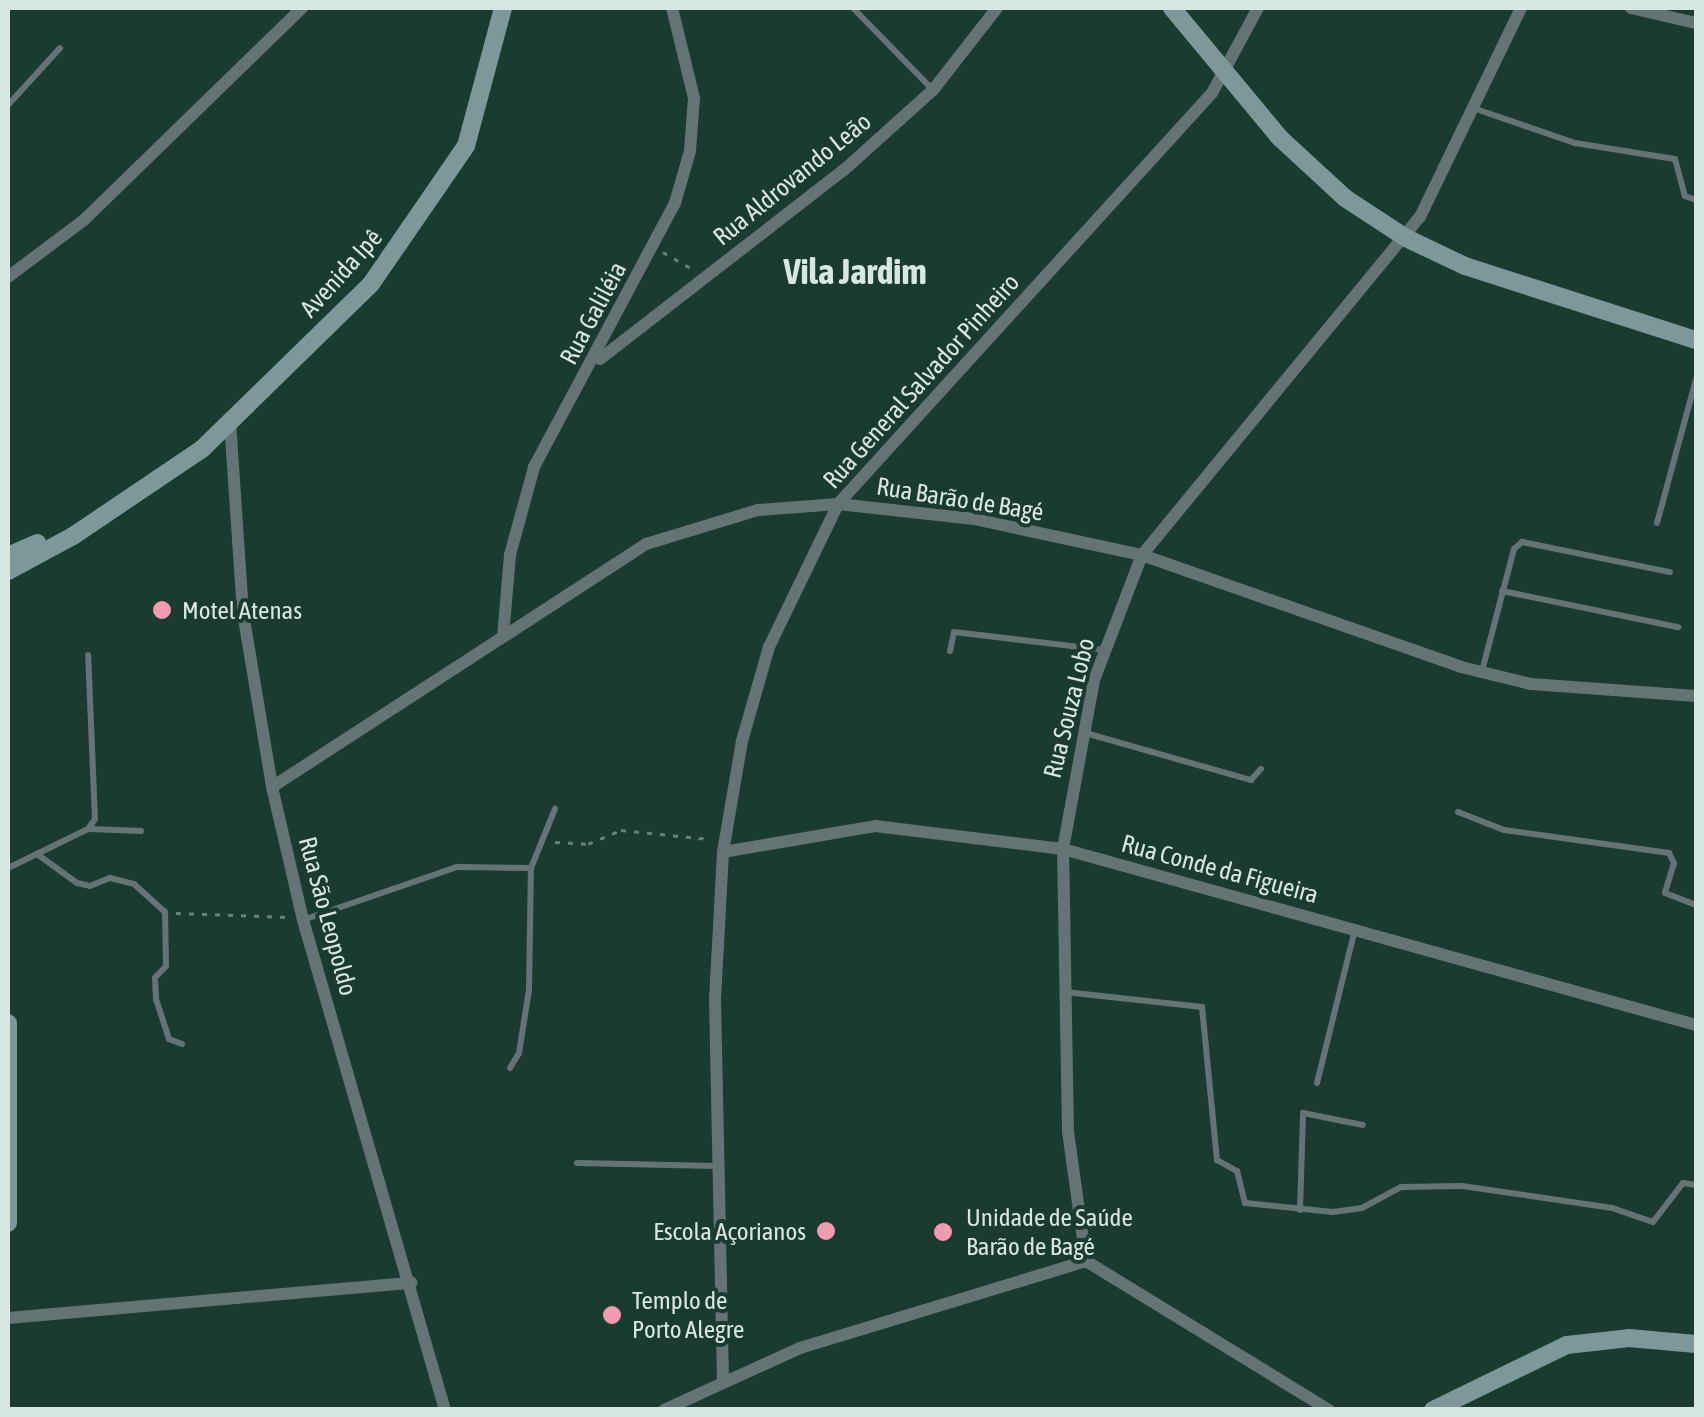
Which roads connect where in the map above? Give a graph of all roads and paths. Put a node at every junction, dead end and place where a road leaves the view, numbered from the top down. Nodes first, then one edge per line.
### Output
1 (302, 8) edge
2 (503, 8) edge
3 (672, 8) edge
4 (853, 8) edge
5 (997, 8) edge
6 (1172, 8) edge
7 (1258, 8) edge
8 (1521, 8) edge
9 (1631, 8) edge
10 (1657, 10) edge
11 (1696, 23) edge
12 (60, 48) dead end
13 (1224, 73) junction
14 (933, 90) junction
15 (8, 106) edge
16 (1476, 109) junction
17 (1696, 200) edge
18 (1406, 238) junction
19 (653, 246) junction
20 (8, 277) edge
21 (706, 277) junction
22 (1696, 340) edge
23 (594, 363) junction
24 (1696, 380) edge
25 (230, 422) junction
26 (838, 504) junction
27 (120, 506) junction
28 (1656, 523) dead end
29 (1142, 555) junction
30 (8, 556) edge
31 (8, 571) edge
32 (1670, 572) dead end
33 (1502, 591) junction
34 (1678, 627) dead end
35 (503, 637) junction
36 (1104, 650) junction
37 (950, 651) dead end
38 (88, 655) dead end
39 (1482, 672) junction
40 (1696, 696) edge
41 (1081, 732) junction
42 (1261, 769) dead end
43 (272, 787) junction
44 (555, 809) dead end
45 (1458, 812) dead end
46 (88, 829) junction
47 (142, 831) dead end
48 (545, 841) junction
49 (724, 846) junction
50 (1063, 849) junction
51 (37, 854) junction
52 (8, 868) edge
53 (532, 868) junction
54 (1696, 905) edge
55 (165, 912) junction
56 (284, 916) dead end
57 (303, 920) junction
58 (1354, 930) junction
59 (1063, 992) junction
60 (8, 1023) edge
61 (1696, 1025) edge
62 (182, 1044) dead end
63 (510, 1068) dead end
64 (1317, 1082) dead end
65 (1362, 1125) dead end
66 (578, 1162) dead end
67 (10, 1166) edge
68 (716, 1166) junction
69 (1696, 1185) edge
70 (1300, 1210) junction
71 (8, 1223) edge
72 (1086, 1261) junction
73 (411, 1283) junction
74 (8, 1318) edge
75 (1696, 1344) edge
76 (723, 1381) junction
77 (445, 1410) edge
78 (664, 1410) edge
79 (1329, 1410) edge
80 (1432, 1410) edge

1 - 20 street
2 - 25 main road, Avenida Ipê
3 - 19 street, Rua Galiléia
4 - 14 lane
5 - 14 street, Rua Aldrovando Leão
6 - 13 main road
7 - 13 street, Rua General Salvador Pinheiro
8 - 16 street, Rua Souza Lobo
9 - 10 street
10 - 11 street
12 - 15 lane
13 - 18 main road
13 - 26 street, Rua General Salvador Pinheiro
14 - 21 street, Rua Aldrovando Leão
16 - 17 lane
16 - 18 street, Rua Souza Lobo
18 - 22 main road
18 - 29 street, Rua Souza Lobo
19 - 21 path
19 - 23 street, Rua Galiléia
21 - 23 street, Rua Aldrovando Leão
23 - 35 street, Rua Galiléia
24 - 28 lane
25 - 27 main road, Avenida Ipê
25 - 43 street, Rua São Leopoldo
26 - 29 street, Rua Barão de Bagé
26 - 35 street, Rua Barão de Bagé
26 - 49 street, Rua General Salvador Pinheiro
27 - 30 main road, Avenida Ipê
27 - 31 main road, Avenida Ipê
29 - 36 street, Rua Souza Lobo
29 - 39 street, Rua Barão de Bagé
32 - 33 lane
33 - 34 lane
33 - 39 lane
35 - 43 street, Rua Barão de Bagé
36 - 37 lane
36 - 41 street, Rua Souza Lobo
38 - 46 lane
39 - 40 street, Rua Barão de Bagé
41 - 42 lane
41 - 50 street, Rua Souza Lobo
43 - 57 street, Rua São Leopoldo
44 - 48 lane
45 - 54 lane
46 - 47 lane
46 - 51 lane
48 - 49 path
48 - 53 lane
49 - 50 street, Rua Conde da Figueira
49 - 68 street, Rua General Salvador Pinheiro
50 - 58 street, Rua Conde da Figueira
50 - 59 street, Rua Souza Lobo
51 - 52 lane
51 - 55 lane
53 - 57 lane
53 - 63 lane
55 - 56 path
55 - 62 lane
57 - 73 street, Rua São Leopoldo
58 - 61 street, Rua Conde da Figueira
58 - 64 lane
59 - 70 lane
59 - 72 street, Rua Souza Lobo
60 - 67 main road
65 - 70 lane
66 - 68 lane
67 - 71 main road
68 - 76 street, Rua General Salvador Pinheiro
69 - 70 lane
72 - 76 street
72 - 79 street
73 - 74 street
73 - 77 street, Rua São Leopoldo
75 - 80 main road
76 - 78 street

